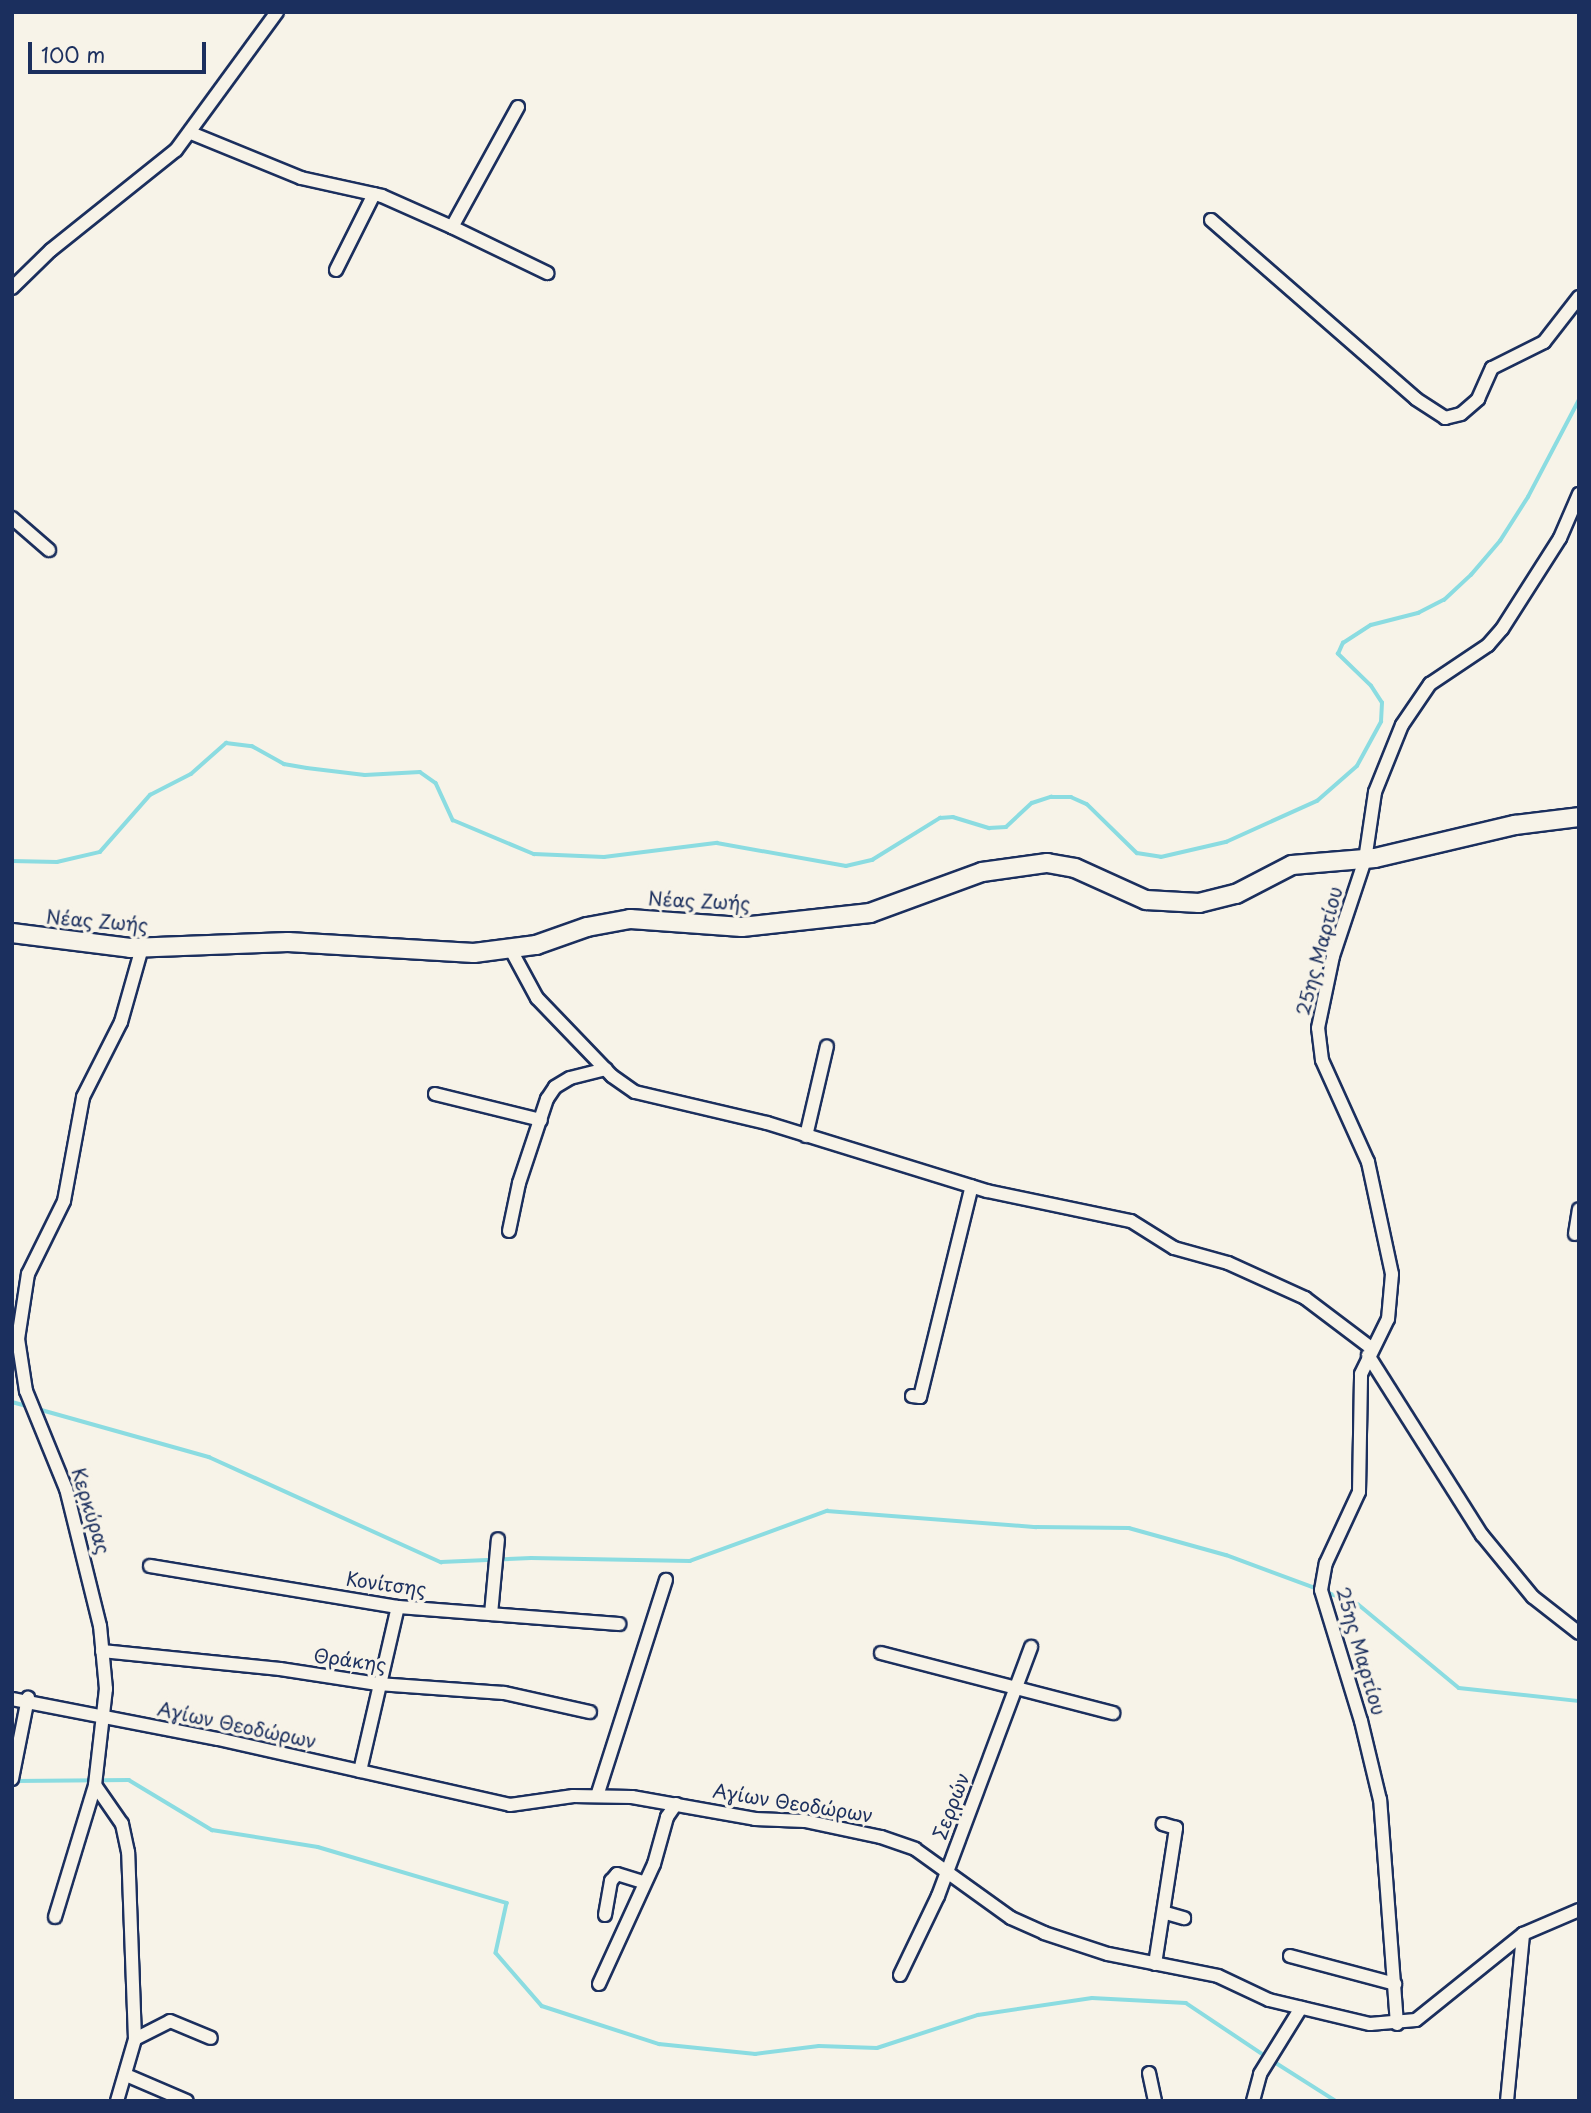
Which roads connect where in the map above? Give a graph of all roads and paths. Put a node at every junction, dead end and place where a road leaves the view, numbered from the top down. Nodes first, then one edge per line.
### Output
1 (277, 12) edge
2 (518, 107) dead end
3 (191, 133) junction
4 (373, 194) junction
5 (1211, 220) dead end
6 (452, 227) junction
7 (336, 270) dead end
8 (547, 273) dead end
9 (12, 288) edge
10 (1579, 297) edge
11 (1579, 494) edge
12 (12, 518) edge
13 (49, 550) dead end
14 (1579, 817) edge
15 (1365, 860) junction
16 (12, 933) edge
17 (142, 948) junction
18 (511, 950) junction
19 (827, 1045) dead end
20 (606, 1069) junction
21 (435, 1094) dead end
22 (541, 1120) junction
23 (806, 1136) junction
24 (972, 1186) junction
25 (1579, 1209) edge
26 (509, 1231) dead end
27 (1575, 1234) dead end
28 (1369, 1352) junction
29 (912, 1396) dead end
30 (498, 1539) dead end
31 (150, 1566) dead end
32 (666, 1580) dead end
33 (398, 1607) junction
34 (491, 1614) junction
35 (619, 1624) dead end
36 (1579, 1633) edge
37 (1031, 1647) dead end
38 (102, 1651) junction
39 (881, 1653) dead end
40 (378, 1685) junction
41 (1016, 1689) junction
42 (28, 1698) junction
43 (12, 1699) edge
44 (590, 1712) dead end
45 (1112, 1713) dead end
46 (102, 1717) junction
47 (360, 1771) junction
48 (12, 1779) edge
49 (95, 1785) junction
50 (597, 1796) junction
51 (676, 1804) junction
52 (1163, 1824) dead end
53 (947, 1872) junction
54 (643, 1882) junction
55 (1579, 1910) edge
56 (1166, 1913) junction
57 (605, 1915) dead end
58 (55, 1917) dead end
59 (1184, 1918) dead end
60 (1524, 1934) junction
61 (1290, 1956) dead end
62 (1155, 1964) junction
63 (900, 1975) dead end
64 (599, 1984) dead end
65 (1395, 1984) junction
66 (1301, 2008) junction
67 (1397, 2024) junction
68 (211, 2038) dead end
69 (135, 2039) junction
70 (1149, 2073) dead end
71 (126, 2075) junction
72 (117, 2101) edge
73 (187, 2101) edge
74 (1155, 2101) edge
75 (1253, 2101) edge
76 (1507, 2101) edge

1 - 3 street
2 - 6 street
3 - 4 street
3 - 9 street
4 - 6 street
4 - 7 street
5 - 10 street
6 - 8 street
11 - 15 street, 25ης Μαρτίου
12 - 13 street
14 - 15 street, Νέας Ζωής
15 - 18 street, Νέας Ζωής
15 - 28 street, 25ης Μαρτίου
16 - 17 street, Νέας Ζωής
17 - 18 street, Νέας Ζωής
17 - 38 street, Κερκύρας
18 - 20 street
19 - 23 street
20 - 22 street
20 - 23 street
21 - 22 street
22 - 26 street
23 - 24 street
24 - 28 street
24 - 29 street
25 - 27 street
28 - 36 street
28 - 65 street, 25ης Μαρτίου
30 - 34 street
31 - 33 street, Κονίτσης
32 - 50 street
33 - 34 street, Κονίτσης
33 - 40 street
34 - 35 street, Κονίτσης
37 - 41 street, Σερρών
38 - 40 street, Θράκης
38 - 46 street, Κερκύρας
39 - 41 street
40 - 44 street, Θράκης
40 - 47 street
41 - 45 street
41 - 53 street, Σερρών
42 - 43 street, Αγίων Θεοδώρων
42 - 46 street, Αγίων Θεοδώρων
42 - 48 street
46 - 47 street, Αγίων Θεοδώρων
46 - 49 street, Κερκύρας
47 - 50 street, Αγίων Θεοδώρων
49 - 58 street, Κερκύρας
49 - 69 street
50 - 51 street, Αγίων Θεοδώρων
51 - 53 street, Αγίων Θεοδώρων
51 - 54 street
52 - 56 street
53 - 62 street, Αγίων Θεοδώρων
53 - 63 street, Σερρών
54 - 57 street
54 - 64 street
55 - 60 street, Αγίων Θεοδώρων
56 - 59 street
56 - 62 street
60 - 67 street, Αγίων Θεοδώρων
60 - 76 street
61 - 65 street
62 - 66 street, Αγίων Θεοδώρων
65 - 67 street, 25ης Μαρτίου
66 - 67 street, Αγίων Θεοδώρων
66 - 75 street
68 - 69 street
69 - 71 street
70 - 74 street
71 - 72 street
71 - 73 street

